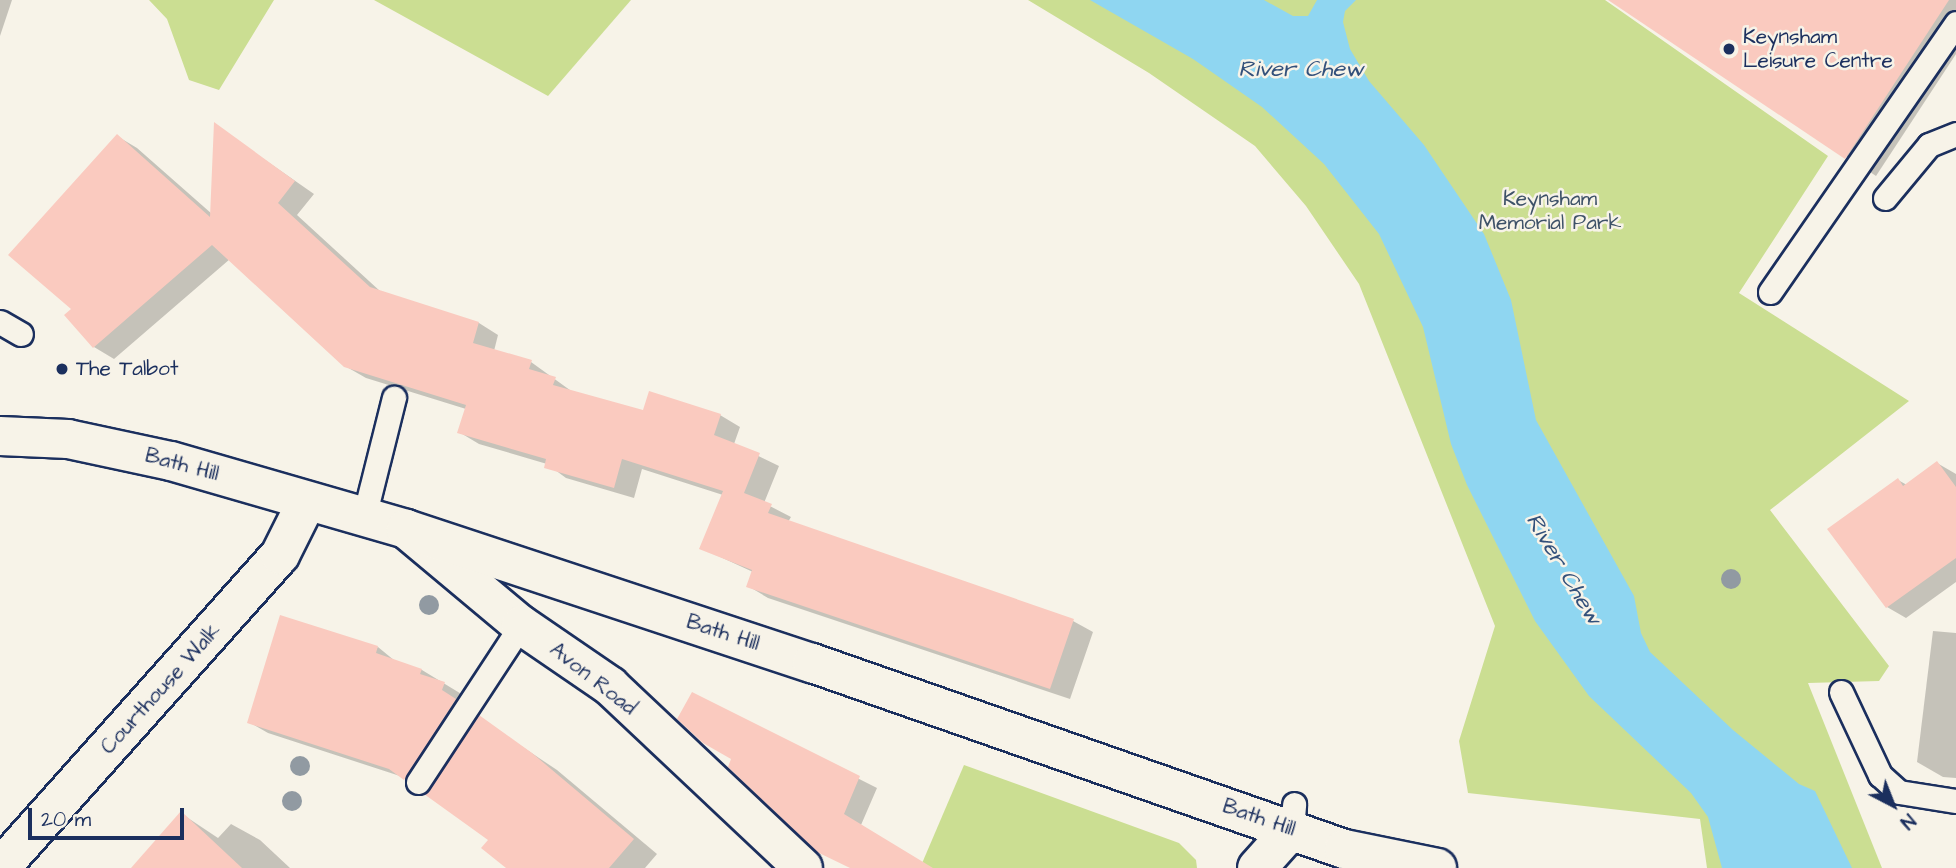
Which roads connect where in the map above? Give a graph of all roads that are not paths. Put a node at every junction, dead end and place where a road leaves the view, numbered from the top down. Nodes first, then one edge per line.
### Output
1 (1956, 23) edge
2 (1956, 134) edge
3 (1885, 198) dead end
4 (1770, 292) dead end
5 (0, 322) edge
6 (21, 334) dead end
7 (394, 398) dead end
8 (0, 436) edge
9 (307, 501) junction
10 (364, 517) junction
11 (406, 529) junction
12 (521, 625) junction
13 (1841, 692) dead end
14 (418, 782) dead end
15 (1956, 801) edge
16 (1293, 817) junction
17 (0, 868) edge
18 (803, 868) edge
19 (1257, 868) edge
20 (1437, 868) edge

1 - 4 lane
2 - 3 lane
5 - 6 lane
7 - 10 lane
8 - 9 main road, Bath Hill
9 - 10 main road, Bath Hill
9 - 17 main road, Courthouse Walk
10 - 11 main road, Bath Hill
11 - 12 main road, Avon Road
11 - 16 main road, Bath Hill
12 - 14 lane
12 - 18 main road, Avon Road
13 - 15 lane
16 - 19 main road
16 - 20 main road, Bath Hill

